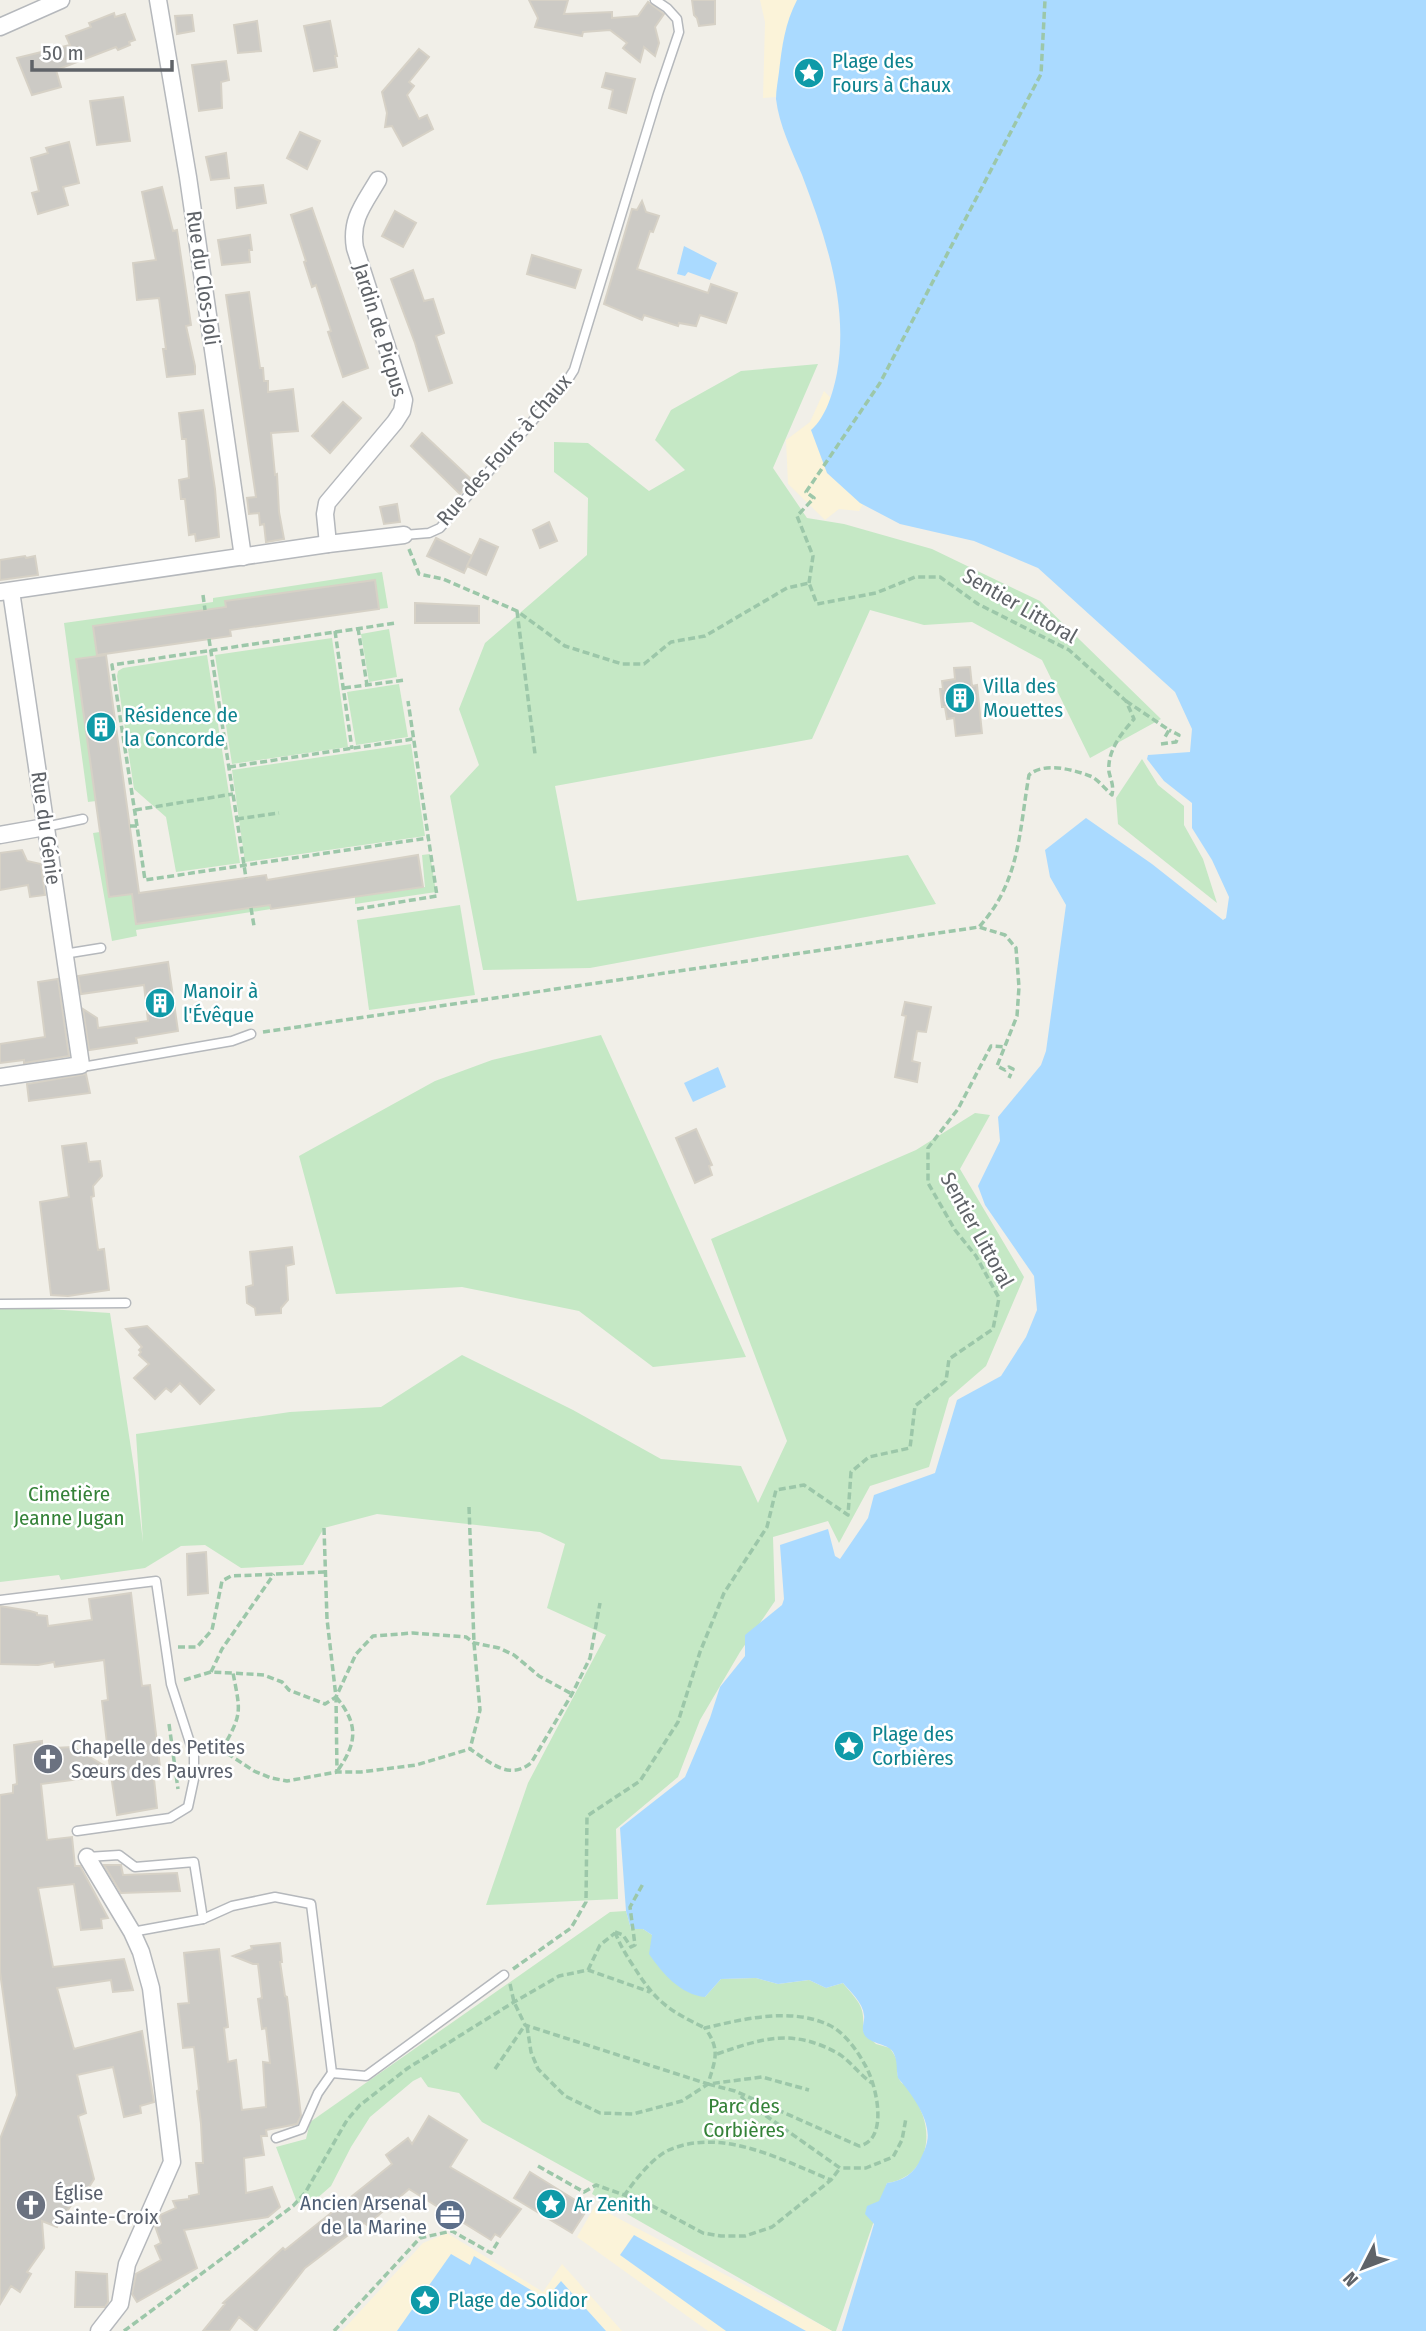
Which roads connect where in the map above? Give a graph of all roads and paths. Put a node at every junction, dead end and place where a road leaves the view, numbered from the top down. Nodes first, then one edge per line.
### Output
1 (61, 0) edge
2 (158, 0) edge
3 (655, 0) edge
4 (1045, 0) edge
5 (0, 27) edge
6 (378, 180) dead end
7 (404, 535) junction
8 (328, 544) junction
9 (243, 557) junction
10 (809, 583) junction
11 (6, 592) edge
12 (203, 595) dead end
13 (205, 610) dead end
14 (517, 611) junction
15 (396, 623) dead end
16 (358, 628) junction
17 (335, 631) junction
18 (209, 639) dead end
19 (211, 651) junction
20 (405, 680) dead end
21 (367, 685) junction
22 (344, 688) junction
23 (408, 701) dead end
24 (1126, 701) junction
25 (1169, 730) junction
26 (1165, 737) dead end
27 (413, 739) junction
28 (1161, 744) dead end
29 (352, 749) junction
30 (535, 754) dead end
31 (229, 767) junction
32 (233, 794) junction
33 (133, 802) junction
34 (127, 804) dead end
35 (134, 810) junction
36 (279, 813) dead end
37 (83, 819) dead end
38 (237, 819) junction
39 (130, 826) dead end
40 (136, 826) junction
41 (45, 827) junction
42 (0, 835) edge
43 (428, 838) junction
44 (244, 866) junction
45 (246, 878) dead end
46 (251, 908) dead end
47 (357, 909) dead end
48 (254, 926) dead end
49 (979, 927) junction
50 (101, 948) dead end
51 (64, 954) junction
52 (251, 1034) joint
53 (1005, 1047) junction
54 (81, 1065) junction
55 (0, 1077) edge
56 (1009, 1078) dead end
57 (126, 1303) dead end
58 (0, 1304) edge
59 (469, 1507) dead end
60 (324, 1528) dead end
61 (326, 1572) junction
62 (274, 1574) junction
63 (0, 1600) edge
64 (600, 1603) dead end
65 (474, 1643) junction
66 (165, 1647) junction
67 (211, 1672) junction
68 (233, 1673) junction
69 (171, 1684) junction
70 (572, 1693) junction
71 (336, 1697) junction
72 (170, 1716) dead end
73 (470, 1749) junction
74 (222, 1750) junction
75 (194, 1755) junction
76 (175, 1760) junction
77 (337, 1772) junction
78 (170, 1818) junction
79 (77, 1831) dead end
80 (88, 1857) joint
81 (644, 1882) dead end
82 (203, 1919) junction
83 (132, 1931) junction
84 (615, 1932) junction
85 (588, 1970) junction
86 (504, 1975) junction
87 (650, 1992) junction
88 (514, 2001) junction
89 (526, 2026) junction
90 (705, 2028) junction
91 (717, 2054) junction
92 (495, 2069) dead end
93 (332, 2073) junction
94 (708, 2084) junction
95 (872, 2084) junction
96 (809, 2090) dead end
97 (740, 2094) junction
98 (906, 2118) dead end
99 (276, 2138) dead end
100 (538, 2166) dead end
101 (840, 2168) junction
102 (831, 2180) junction
103 (624, 2196) junction
104 (499, 2240) dead end
105 (99, 2331) edge
106 (124, 2331) edge
107 (334, 2331) edge

1 - 5 street
2 - 9 street, Rue du Clos-Joli
3 - 7 lane, Rue des Fours à Chaux
4 - 10 path
6 - 8 street, Jardin de Picpus
7 - 8 street, Rue des Fours à Chaux
7 - 14 path
8 - 9 street, Rue des Fours à Chaux
9 - 11 street, Rue des Fours à Chaux
10 - 14 path
10 - 24 path, Sentier Littoral
11 - 41 street, Rue du Génie
12 - 13 path
14 - 30 path
15 - 16 path
16 - 17 path
16 - 21 path
17 - 19 path
17 - 22 path
18 - 19 path
19 - 31 path
19 - 33 path
20 - 21 path
21 - 22 path
22 - 29 path
23 - 27 path
24 - 25 path
24 - 49 path
25 - 26 path
25 - 28 path
27 - 29 path
27 - 43 path
29 - 31 path
31 - 32 path
32 - 35 path
32 - 38 path
33 - 34 path
33 - 35 path
35 - 40 path
36 - 38 path
37 - 41 lane
38 - 44 path
39 - 40 path
40 - 44 path
41 - 42 street
41 - 51 street, Rue du Génie
43 - 44 path
43 - 47 path
44 - 45 path
46 - 48 path
49 - 52 path
49 - 53 path
50 - 51 lane
51 - 54 street, Rue du Génie
52 - 54 lane
53 - 56 path
53 - 86 path, Sentier Littoral
54 - 55 street
57 - 58 lane
59 - 65 path
60 - 61 path
61 - 62 path
61 - 71 path
62 - 66 path
62 - 67 path
63 - 66 lane
64 - 70 path
65 - 70 path
65 - 71 path
65 - 73 path
66 - 69 lane
67 - 68 path
67 - 69 path
68 - 71 path
68 - 74 path
69 - 75 lane
70 - 73 path
71 - 77 path
71 - 77 path
72 - 76 path
73 - 77 path
74 - 75 path
74 - 77 path
75 - 76 path
75 - 78 lane
76 - 78 path
78 - 79 lane
80 - 82 lane
80 - 83 street
81 - 84 path
82 - 83 lane
82 - 93 lane
83 - 105 street
84 - 85 path
84 - 87 path
85 - 87 path
85 - 88 path
86 - 88 path
86 - 93 lane
87 - 90 path
88 - 89 path
88 - 106 path
89 - 92 path
89 - 94 path
89 - 94 path
90 - 91 path
90 - 95 path
91 - 94 path
91 - 95 path
93 - 99 lane
94 - 96 path
94 - 97 path
95 - 97 path
97 - 101 path
98 - 101 path
100 - 103 path
101 - 102 path
102 - 103 path
102 - 103 path
104 - 107 path

